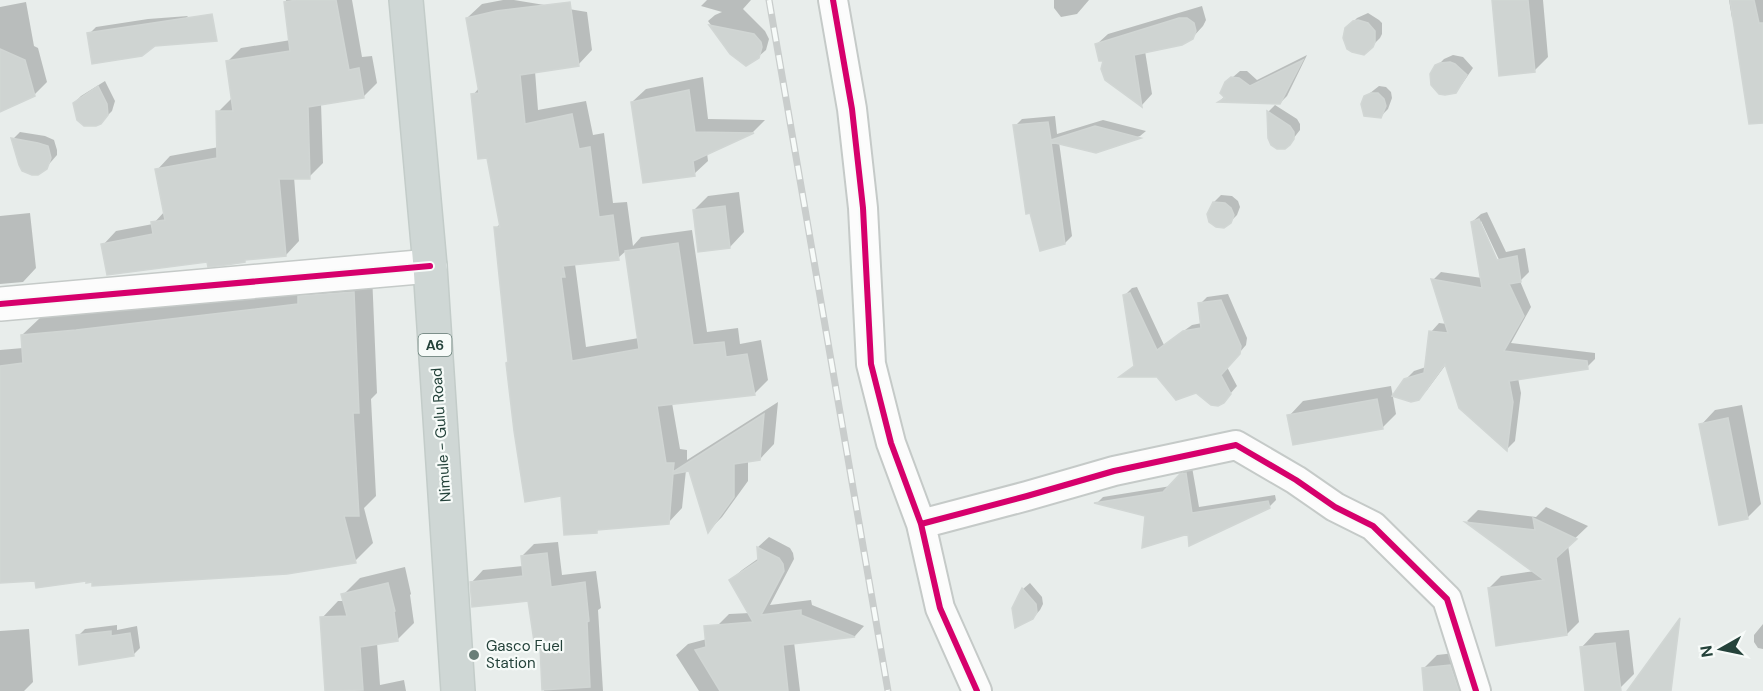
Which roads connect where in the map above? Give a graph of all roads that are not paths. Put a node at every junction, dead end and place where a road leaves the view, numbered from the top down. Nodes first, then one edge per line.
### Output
1 (406, 0) edge
2 (833, 0) edge
3 (430, 266) junction
4 (0, 304) edge
5 (921, 524) junction
6 (458, 691) edge
7 (977, 691) edge
8 (1476, 691) edge

1 - 3 main road, Nimule - Gulu Road / A6
2 - 5 street
3 - 4 street
3 - 6 main road, Nimule - Gulu Road / A6
5 - 7 street
5 - 8 street

